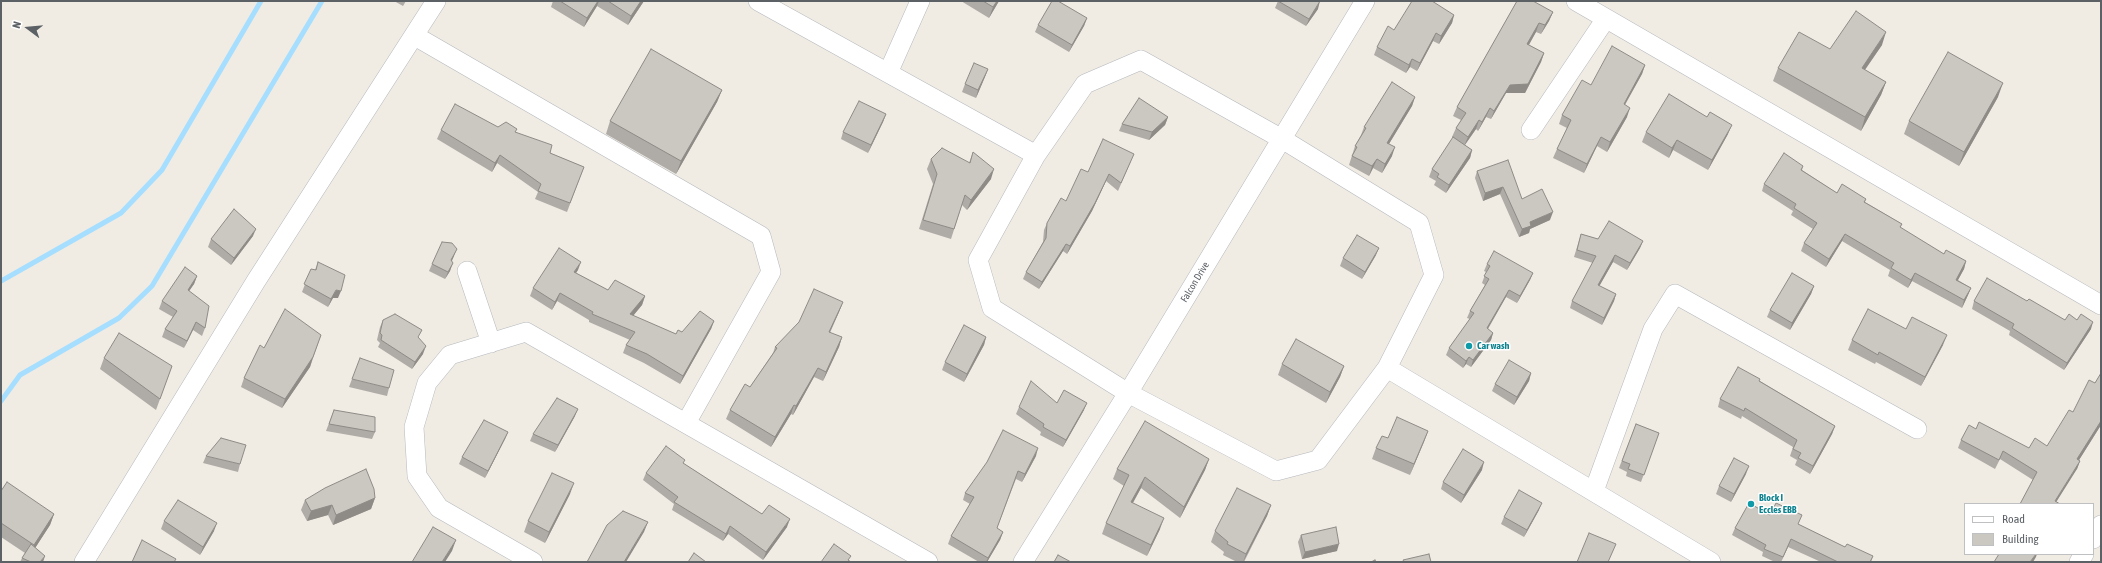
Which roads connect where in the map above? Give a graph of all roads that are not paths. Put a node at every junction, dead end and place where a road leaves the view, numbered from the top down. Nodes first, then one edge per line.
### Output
1 (436, 1) edge
2 (758, 1) edge
3 (920, 1) edge
4 (1365, 1) edge
5 (1576, 1) edge
6 (1605, 20) junction
7 (414, 36) junction
8 (888, 73) junction
9 (1531, 130) dead end
10 (1282, 139) junction
11 (1036, 154) junction
12 (467, 271) dead end
13 (2101, 306) edge
14 (491, 343) junction
15 (1387, 368) junction
16 (1128, 393) junction
17 (686, 423) junction
18 (1917, 429) dead end
19 (1594, 491) junction
20 (2101, 526) edge
21 (2094, 537) edge
22 (84, 562) edge
23 (533, 562) edge
24 (928, 562) edge
25 (1023, 562) edge
26 (1711, 562) edge

1 - 7 street
2 - 8 street
3 - 8 street
4 - 10 street, Falcon Drive
5 - 6 street
6 - 9 street
6 - 13 street
7 - 17 street
7 - 22 street
8 - 11 street
10 - 11 street
10 - 15 street
10 - 16 street, Falcon Drive
11 - 16 street
12 - 14 street
14 - 17 street
14 - 23 street
15 - 16 street
15 - 19 street
16 - 25 street, Falcon Drive
17 - 24 street
18 - 19 street
19 - 26 street
20 - 21 street

